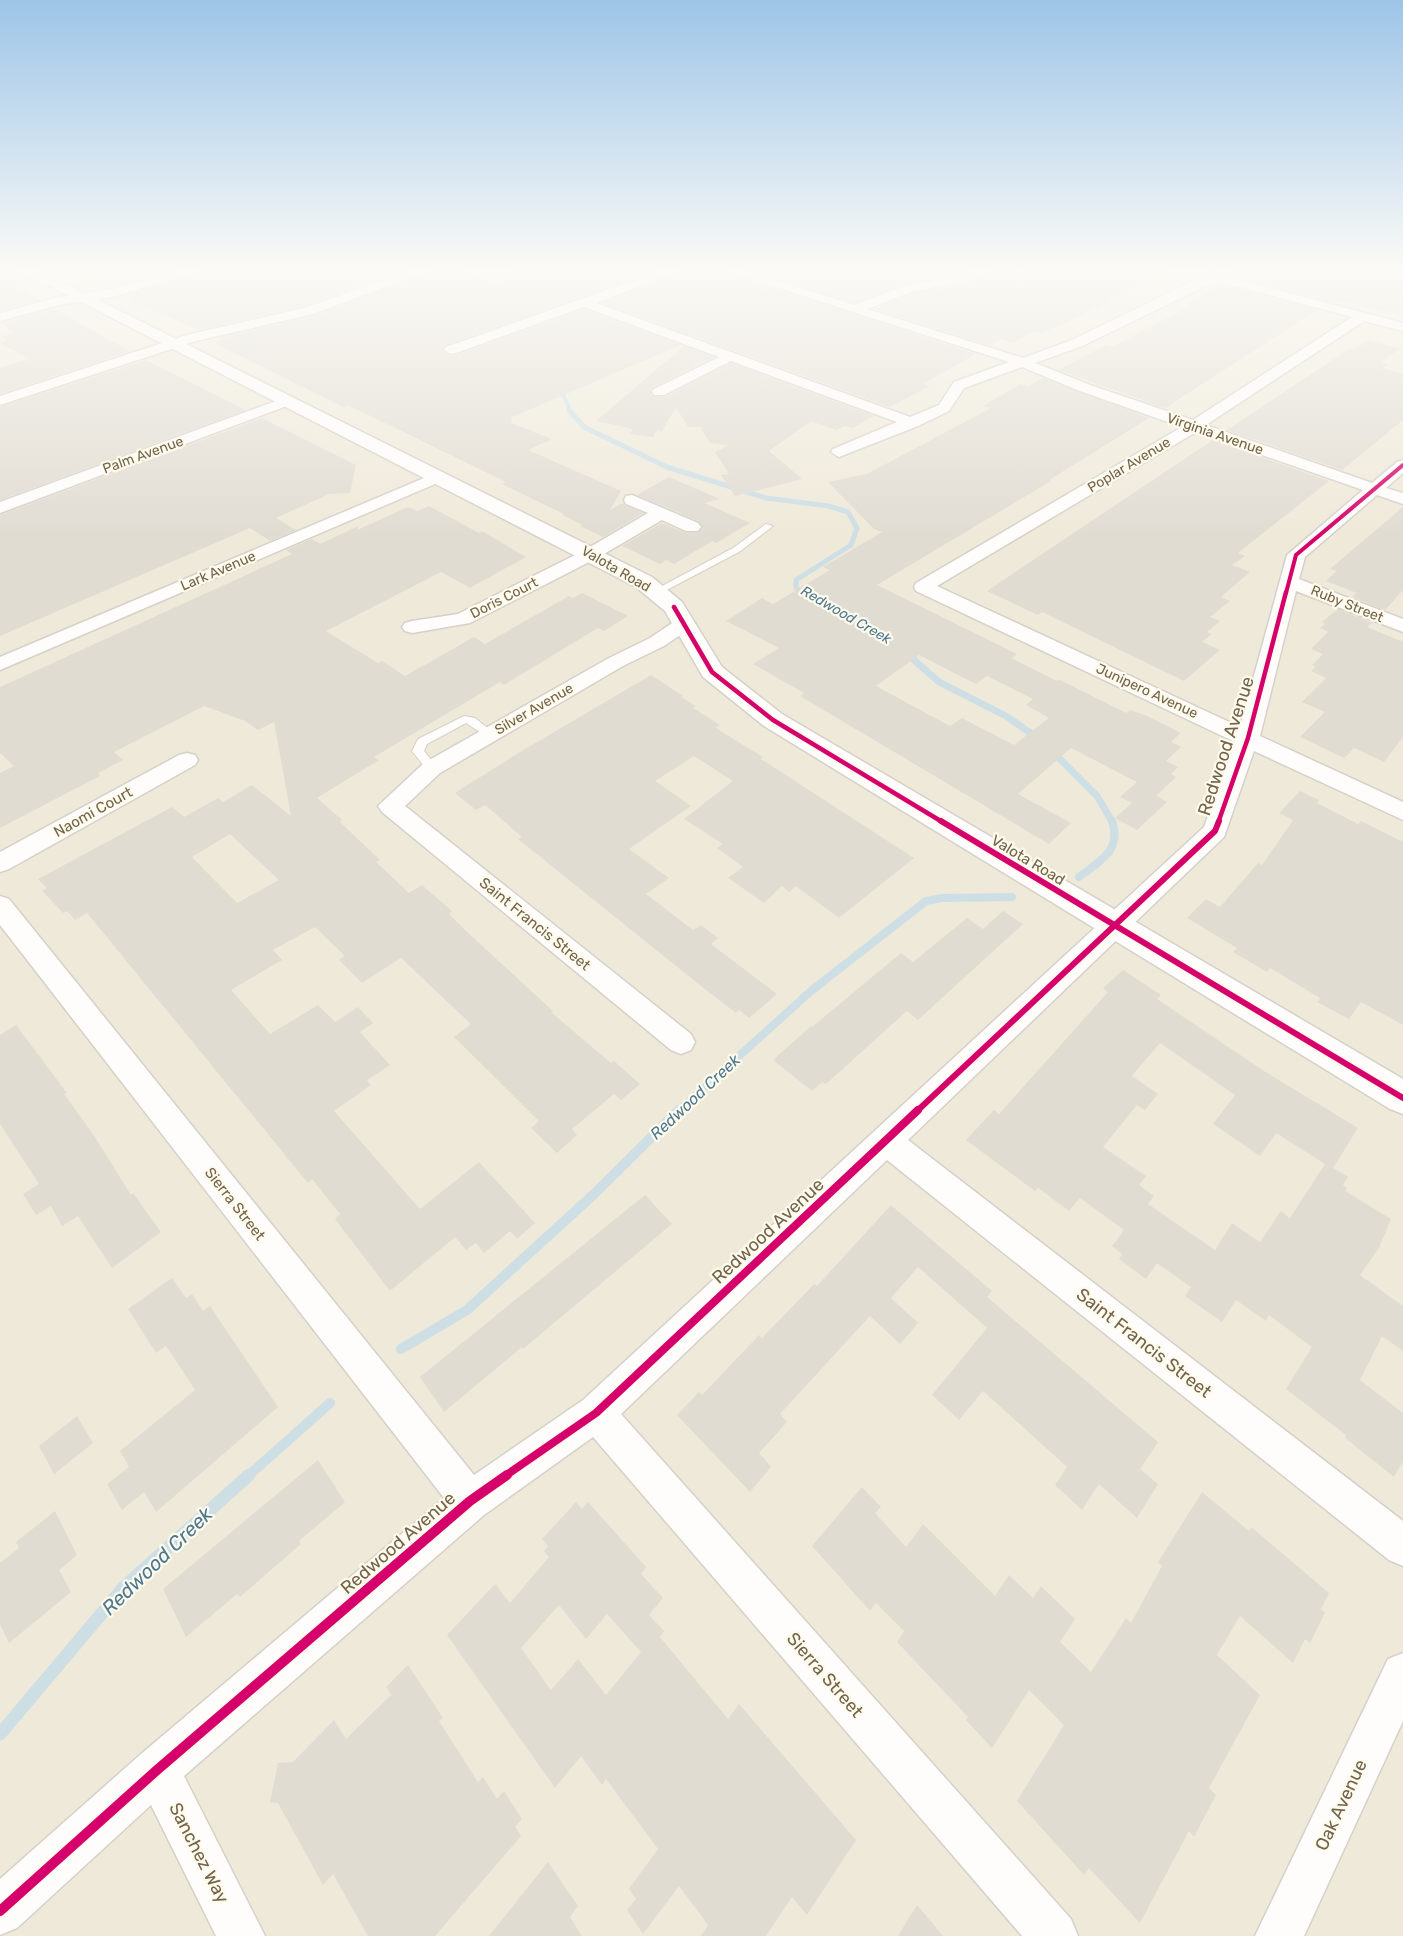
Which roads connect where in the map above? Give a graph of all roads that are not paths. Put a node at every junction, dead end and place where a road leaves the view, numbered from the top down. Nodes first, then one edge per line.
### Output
1 (133, 357) edge
2 (200, 357) edge
3 (728, 357) edge
4 (735, 357) edge
5 (1008, 357) edge
6 (1035, 357) edge
7 (1299, 357) edge
8 (1022, 362) junction
9 (659, 392) dead end
10 (0, 401) edge
11 (286, 401) junction
12 (913, 423) junction
13 (1193, 427) junction
14 (839, 452) dead end
15 (1403, 465) edge
16 (436, 478) junction
17 (1389, 494) edge
18 (632, 500) dead end
19 (0, 508) edge
20 (662, 513) junction
21 (769, 526) dead end
22 (692, 527) dead end
23 (591, 554) junction
24 (1291, 582) junction
25 (923, 587) joint
26 (656, 592) junction
27 (685, 623) junction
28 (1403, 626) edge
29 (412, 627) dead end
30 (0, 664) edge
31 (1248, 738) junction
32 (187, 760) dead end
33 (390, 806) joint
34 (1403, 812) edge
35 (0, 863) edge
36 (0, 906) edge
37 (1114, 925) junction
38 (681, 1042) dead end
39 (1403, 1098) edge
40 (886, 1141) junction
41 (596, 1413) junction
42 (470, 1501) junction
43 (1403, 1546) edge
44 (1403, 1674) edge
45 (157, 1770) junction
46 (0, 1911) edge
47 (241, 1936) edge
48 (1054, 1936) edge
49 (1279, 1936) edge

1 - 10 street
2 - 11 street, Valota Road
3 - 9 street
4 - 12 street
5 - 8 street, Virginia Avenue
6 - 8 street
7 - 13 street, Poplar Avenue
8 - 12 street
8 - 13 street, Virginia Avenue
11 - 16 street, Valota Road
11 - 19 street, Palm Avenue
12 - 14 street
13 - 17 street, Virginia Avenue
13 - 25 street, Poplar Avenue
15 - 17 street, Redwood Avenue
16 - 23 street, Valota Road
16 - 30 street, Lark Avenue
17 - 24 street, Redwood Avenue
18 - 20 street
20 - 22 street
20 - 23 street, Doris Court
21 - 26 lane
23 - 26 street, Valota Road
23 - 29 street, Doris Court
24 - 28 street, Ruby Street
24 - 31 street, Redwood Avenue
25 - 31 street, Junipero Avenue
26 - 27 street, Valota Road
27 - 33 street, Silver Avenue
27 - 37 street, Valota Road
31 - 34 street, Junipero Avenue
31 - 37 street, Redwood Avenue
32 - 35 street, Naomi Court
33 - 38 street, Saint Francis Street
36 - 42 street, Sierra Street
37 - 39 street, Valota Road
37 - 40 street, Redwood Avenue
40 - 41 street, Redwood Avenue
40 - 43 street, Saint Francis Street
41 - 42 street, Redwood Avenue
41 - 48 street, Sierra Street
42 - 45 street, Redwood Avenue
44 - 49 street, Oak Avenue
45 - 46 street, Redwood Avenue
45 - 47 street, Sanchez Way

